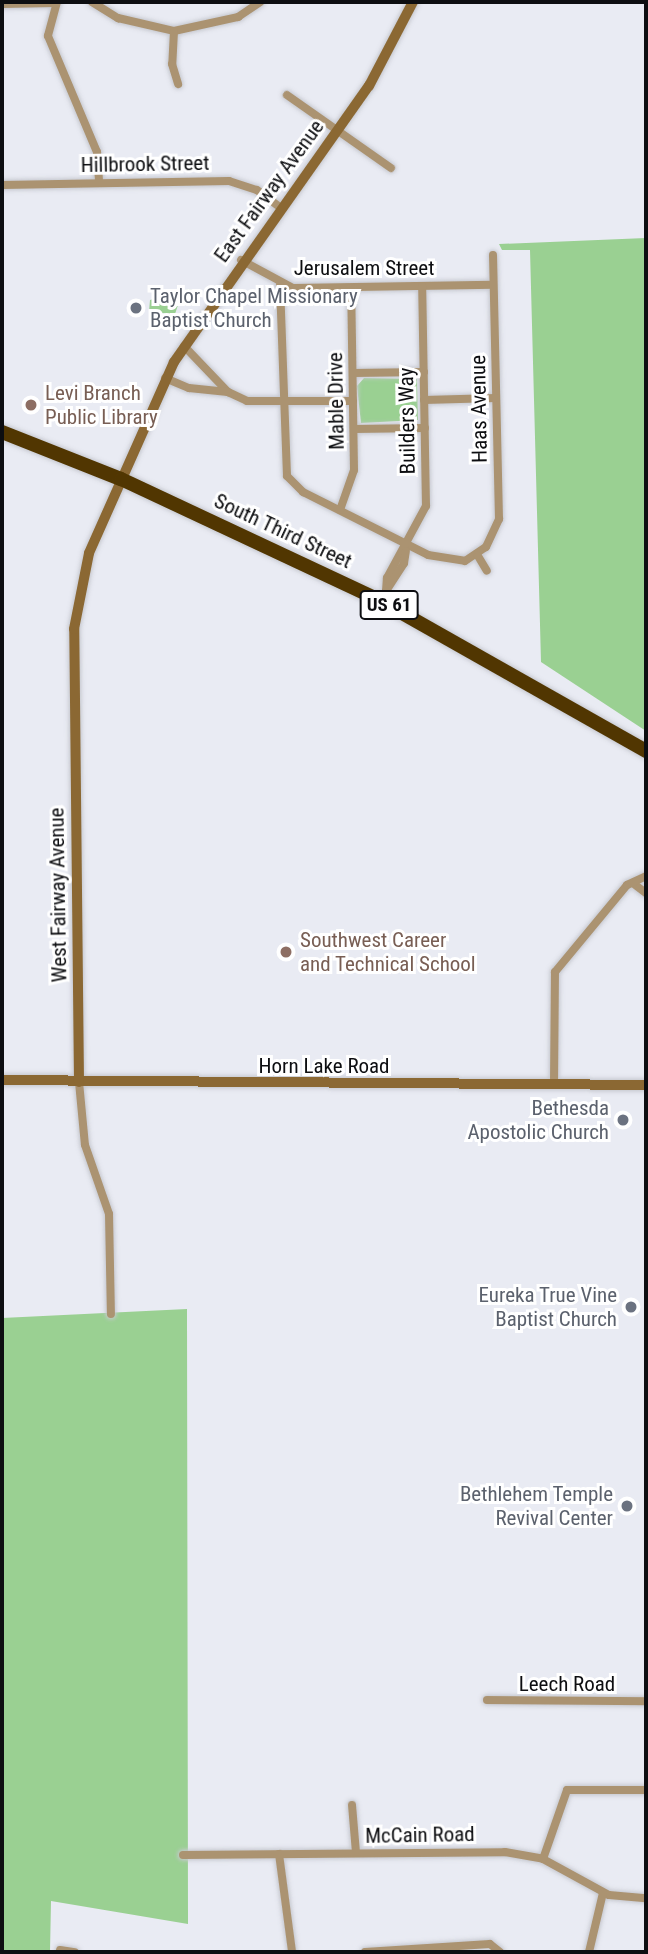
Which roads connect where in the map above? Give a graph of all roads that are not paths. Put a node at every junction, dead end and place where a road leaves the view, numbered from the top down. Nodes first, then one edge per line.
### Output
1 (57, 2) edge
2 (92, 2) edge
3 (260, 2) edge
4 (414, 2) edge
5 (2, 4) edge
6 (174, 31) junction
7 (178, 84) dead end
8 (287, 95) dead end
9 (335, 133) junction
10 (391, 168) dead end
11 (99, 183) junction
12 (2, 185) edge
13 (282, 208) junction
14 (493, 255) dead end
15 (242, 260) junction
16 (280, 285) junction
17 (494, 285) junction
18 (422, 286) junction
19 (351, 288) junction
20 (184, 346) junction
21 (424, 372) junction
22 (211, 373) junction
23 (353, 373) junction
24 (165, 378) junction
25 (204, 389) junction
26 (228, 392) junction
27 (496, 398) junction
28 (424, 400) junction
29 (353, 401) junction
30 (281, 403) junction
31 (425, 428) junction
32 (354, 429) junction
33 (2, 432) edge
34 (121, 480) junction
35 (340, 510) junction
36 (407, 548) junction
37 (478, 556) junction
38 (487, 571) dead end
39 (383, 596) junction
40 (646, 751) edge
41 (646, 876) edge
42 (634, 884) junction
43 (646, 892) edge
44 (2, 1080) edge
45 (79, 1082) junction
46 (554, 1084) junction
47 (646, 1085) edge
48 (111, 1314) dead end
49 (487, 1700) dead end
50 (646, 1701) edge
51 (646, 1790) edge
52 (352, 1805) dead end
53 (356, 1853) junction
54 (279, 1854) junction
55 (183, 1855) dead end
56 (543, 1859) junction
57 (603, 1893) junction
58 (646, 1898) edge
59 (60, 1950) dead end
60 (75, 1952) edge
61 (292, 1952) edge
62 (365, 1952) edge
63 (500, 1952) edge
64 (589, 1952) edge

1 - 5 street
1 - 11 street
2 - 6 street
3 - 6 street
4 - 9 street, East Fairway Avenue
6 - 7 street
8 - 9 street
9 - 10 street
9 - 13 street, East Fairway Avenue
11 - 12 street, Hillbrook Street
11 - 13 street, Hillbrook Street
13 - 15 street, East Fairway Avenue
14 - 17 street, Haas Avenue
15 - 16 street, Jerusalem Street
15 - 20 street, East Fairway Avenue
16 - 19 street, Jerusalem Street
16 - 30 street
17 - 18 street, Jerusalem Street
17 - 27 street, Haas Avenue
18 - 19 street, Jerusalem Street
18 - 21 street, Builders Way
19 - 23 street, Mable Drive
20 - 22 street
20 - 24 street, East Fairway Avenue
21 - 23 street
21 - 28 street, Builders Way
22 - 25 street
22 - 26 street
23 - 29 street, Mable Drive
24 - 25 street
24 - 34 street, East Fairway Avenue
25 - 26 street
26 - 30 street
27 - 28 street
27 - 37 street, Haas Avenue
28 - 31 street, Builders Way
29 - 30 street
29 - 32 street, Mable Drive
30 - 35 street
31 - 32 street
31 - 36 street, Builders Way
32 - 35 street, Mable Drive
33 - 34 highway, South Third Street / US 61
34 - 39 highway, South Third Street / US 61
34 - 45 street, West Fairway Avenue
35 - 36 street
36 - 37 street
36 - 39 street, Builders Way
37 - 38 street
39 - 40 highway, South Third Street / US 61
41 - 42 street
42 - 43 street
42 - 46 street
44 - 45 street, Horn Lake Road
45 - 46 street, Horn Lake Road
45 - 48 street, West Fairway Avenue
46 - 47 street, Horn Lake Road
49 - 50 street, Leech Road
51 - 56 street
52 - 53 street
53 - 54 street, McCain Road
53 - 56 street, McCain Road
54 - 55 street, McCain Road
54 - 61 street
56 - 57 street, McCain Road
57 - 58 street, McCain Road
57 - 64 street
59 - 60 street
62 - 63 street

